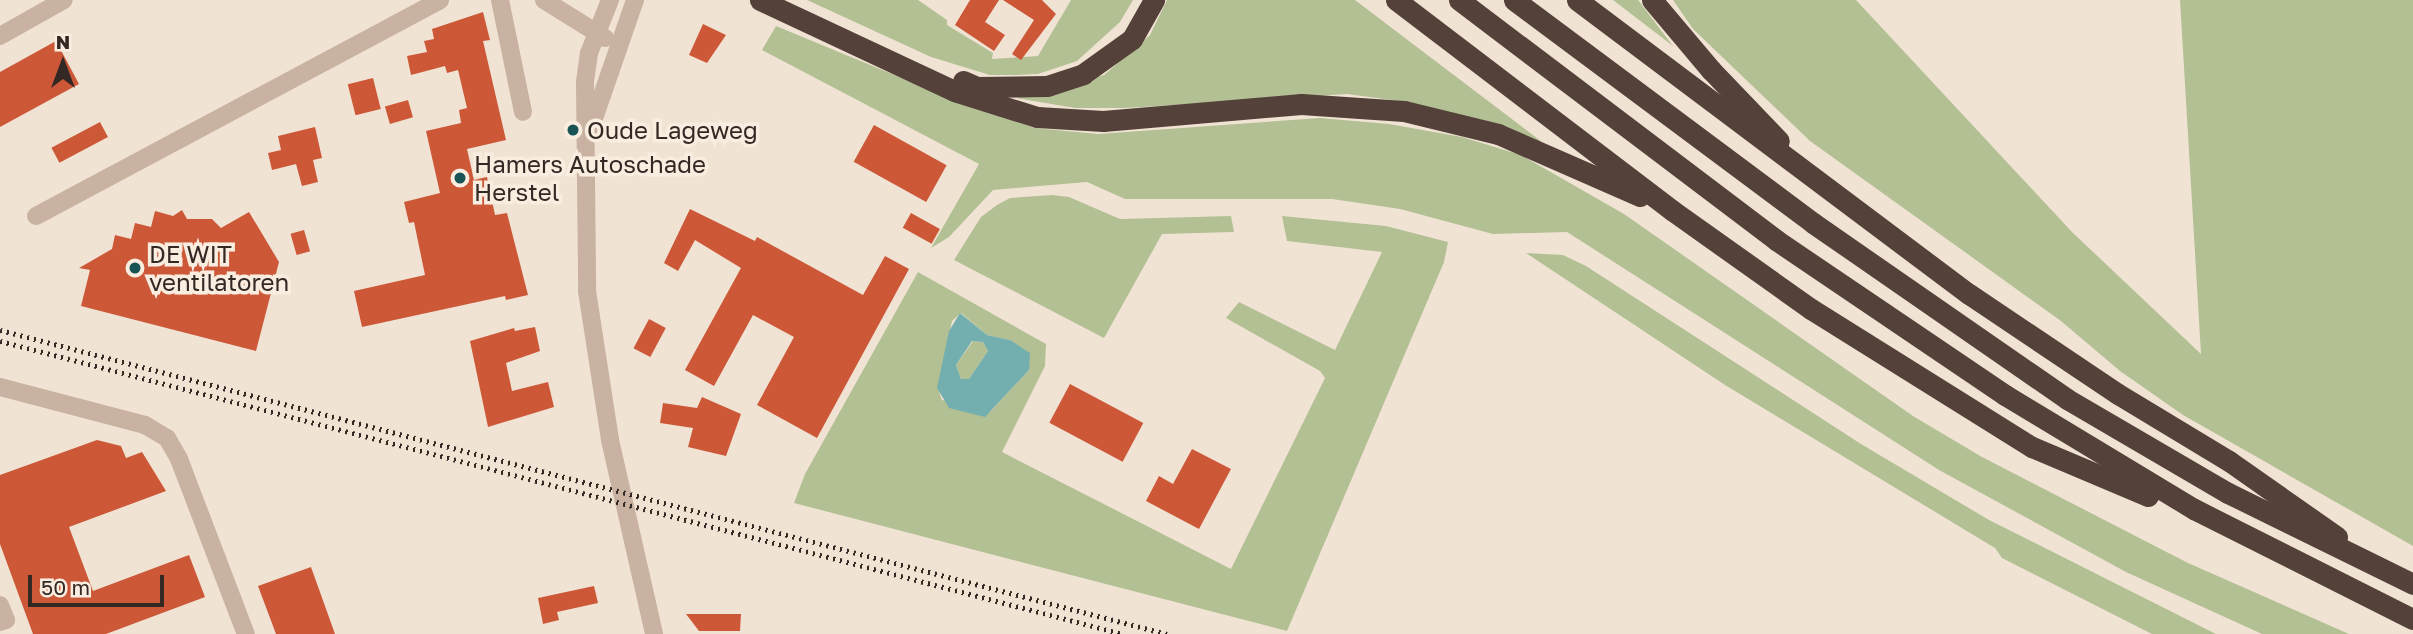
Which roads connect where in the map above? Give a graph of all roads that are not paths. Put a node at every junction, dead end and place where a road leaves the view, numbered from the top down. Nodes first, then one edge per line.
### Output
1 (64, 0) edge
2 (440, 0) edge
3 (500, 0) edge
4 (544, 0) edge
5 (610, 0) edge
6 (635, 0) edge
7 (760, 0) edge
8 (789, 0) edge
9 (1154, 0) edge
10 (1396, 0) edge
11 (1459, 0) edge
12 (1514, 0) edge
13 (1577, 0) edge
14 (1652, 0) edge
15 (595, 35) junction
16 (0, 36) edge
17 (618, 43) junction
18 (523, 112) dead end
19 (588, 137) junction
20 (1830, 193) junction
21 (1673, 211) junction
22 (36, 216) dead end
23 (0, 387) edge
24 (2246, 537) junction
25 (2387, 573) junction
26 (2413, 584) edge
27 (0, 605) edge
28 (2413, 618) edge
29 (0, 622) edge
30 (246, 634) edge
31 (654, 634) edge

1 - 16 street
2 - 22 street
3 - 18 street
4 - 15 street
5 - 15 street
6 - 17 street
7 - 21 highway
8 - 9 highway
10 - 21 highway
11 - 24 highway
12 - 25 highway
13 - 20 highway
14 - 20 highway
15 - 17 street
15 - 19 street
17 - 19 street
19 - 31 street
20 - 25 highway
21 - 24 highway
23 - 30 street
24 - 28 highway
25 - 26 highway
27 - 29 street

